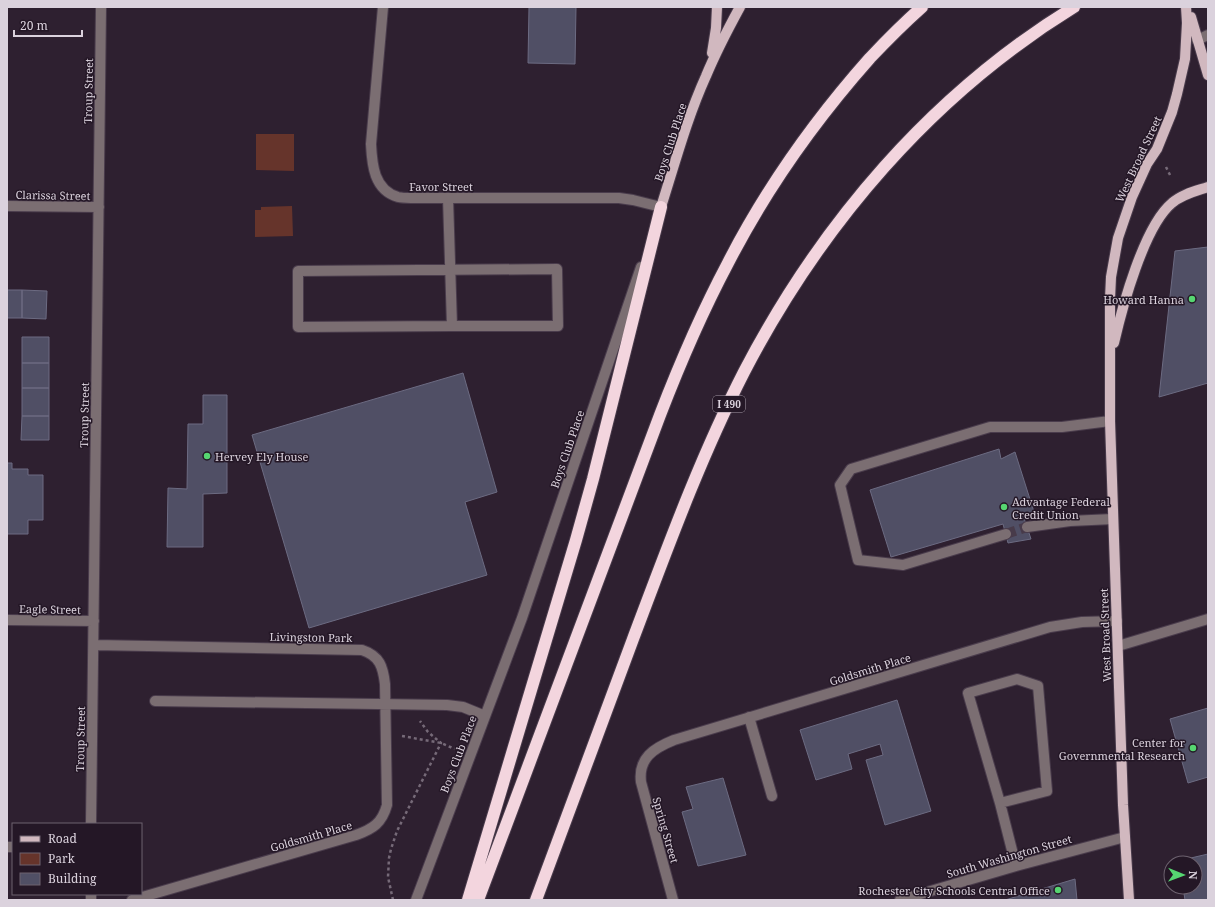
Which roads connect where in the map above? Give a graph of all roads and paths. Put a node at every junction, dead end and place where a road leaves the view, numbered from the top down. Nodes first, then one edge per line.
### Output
1 (101, 7) edge
2 (383, 7) edge
3 (718, 7) edge
4 (740, 7) edge
5 (922, 7) edge
6 (1074, 7) edge
7 (1187, 7) edge
8 (1208, 35) edge
9 (1197, 40) junction
10 (1208, 75) edge
11 (705, 77) junction
12 (1208, 187) edge
13 (448, 198) junction
14 (7, 206) edge
15 (99, 207) junction
16 (661, 207) junction
17 (450, 270) junction
18 (452, 326) junction
19 (1109, 369) junction
20 (1110, 421) junction
21 (1113, 519) junction
22 (1027, 527) tunnel mouth
23 (1006, 534) tunnel mouth
24 (1208, 619) edge
25 (7, 620) edge
26 (94, 621) junction
27 (1117, 621) junction
28 (94, 645) junction
29 (1118, 646) junction
30 (155, 701) dead end
31 (386, 704) junction
32 (408, 704) junction
33 (485, 716) junction
34 (749, 717) junction
35 (386, 732) junction
36 (441, 743) junction
37 (470, 755) junction
38 (642, 766) joint
39 (772, 796) dead end
40 (1000, 803) junction
41 (91, 823) edge
42 (1125, 837) junction
43 (1016, 866) junction
44 (132, 900) edge
45 (393, 900) edge
46 (416, 900) edge
47 (468, 900) edge
48 (478, 900) edge
49 (536, 900) edge
50 (674, 900) edge
51 (900, 900) edge
52 (1130, 900) edge

1 - 15 street, Troup Street
2 - 13 street, Favor Street
3 - 11 main road
4 - 11 main road, Boys Club Place
5 - 48 highway
6 - 49 highway, I 490
7 - 9 main road
7 - 19 main road, West Broad Street
8 - 9 street
9 - 10 main road
11 - 16 main road, Boys Club Place
12 - 19 main road, West Broad Street
13 - 16 street, Favor Street
13 - 17 street
14 - 15 street, Clarissa Street
15 - 26 street, Troup Street
16 - 33 street, Boys Club Place
16 - 47 highway
17 - 18 street
17 - 18 street
17 - 18 street
19 - 20 main road, West Broad Street
20 - 21 main road, West Broad Street
20 - 23 street
21 - 22 street
21 - 27 main road, West Broad Street
24 - 29 street
25 - 26 street, Eagle Street
26 - 28 street, Troup Street
27 - 29 main road, West Broad Street
27 - 34 street, Goldsmith Place
28 - 31 street, Livingston Park
28 - 41 street, Troup Street
29 - 42 main road, West Broad Street
30 - 31 street
31 - 32 street
31 - 35 street, Goldsmith Place
32 - 33 street
32 - 36 path
33 - 37 street, Boys Club Place
34 - 38 street, Goldsmith Place
34 - 39 street
35 - 36 path
35 - 44 street, Goldsmith Place
36 - 37 path
36 - 45 path
37 - 46 street, Boys Club Place
38 - 50 street, Spring Street
40 - 40 street
40 - 43 street
42 - 43 street, South Washington Street
42 - 52 main road, West Broad Street
43 - 51 street, South Washington Street

